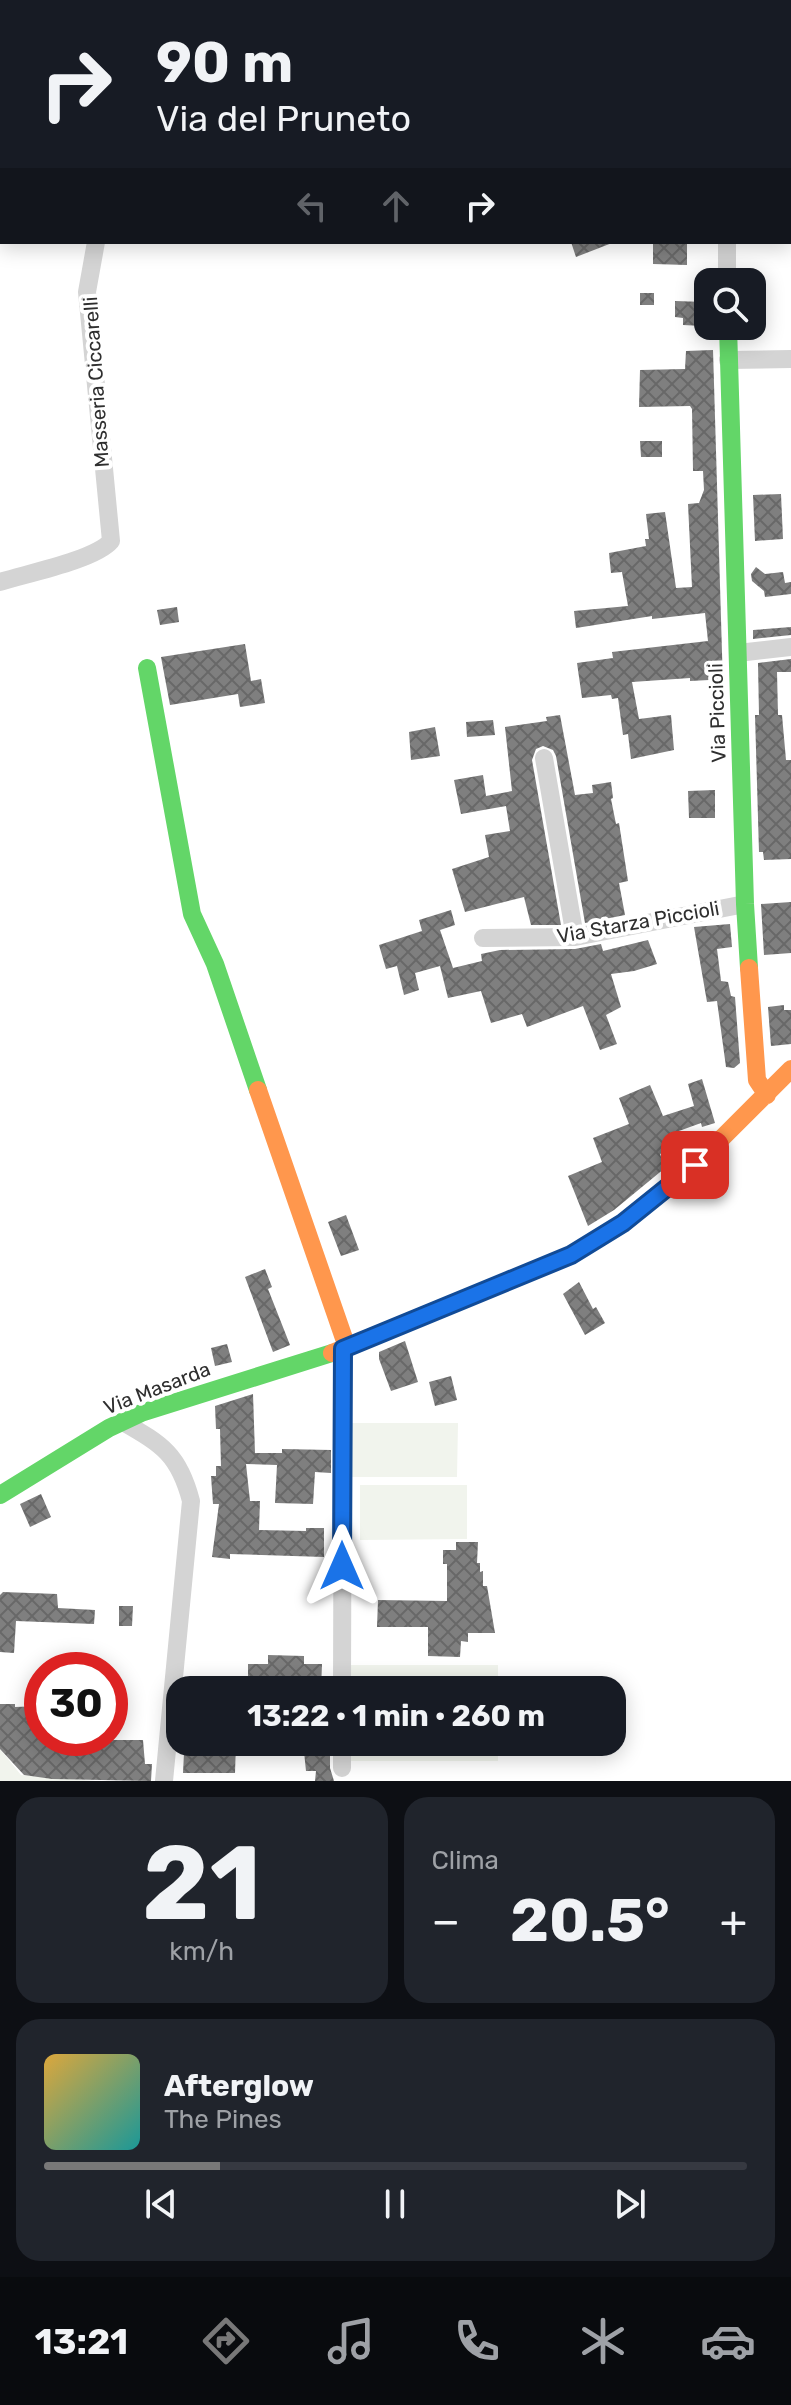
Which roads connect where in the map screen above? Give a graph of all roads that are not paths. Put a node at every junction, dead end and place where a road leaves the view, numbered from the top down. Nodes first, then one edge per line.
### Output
1 (96, 244) edge
2 (727, 244) edge
3 (727, 268) edge
4 (728, 340) edge
5 (791, 359) edge
6 (728, 360) junction
7 (0, 582) edge
8 (791, 647) edge
9 (738, 653) junction
10 (147, 668) dead end
11 (544, 758) dead end
12 (745, 904) junction
13 (575, 937) junction
14 (483, 938) dead end
15 (791, 1069) edge
16 (767, 1095) junction
17 (345, 1348) junction
18 (123, 1422) junction
19 (0, 1495) edge
20 (342, 1676) edge
21 (342, 1756) edge
22 (342, 1768) dead end
23 (164, 1781) edge

1 - 7 street, Masseria Ciccarelli
2 - 3 street
4 - 6 street, Via Piccioli
5 - 6 street
6 - 9 street, Via Piccioli
8 - 9 street
9 - 12 street, Via Piccioli
10 - 17 street
11 - 13 street
12 - 13 street, Via Starza Piccioli
12 - 16 street, Via Piccioli
13 - 14 street, Via Starza Piccioli
15 - 16 street, Via Masarda
16 - 17 street, Via Masarda
17 - 18 street, Via Masarda
17 - 20 street
18 - 19 street, Via Masarda
18 - 23 street
21 - 22 street

